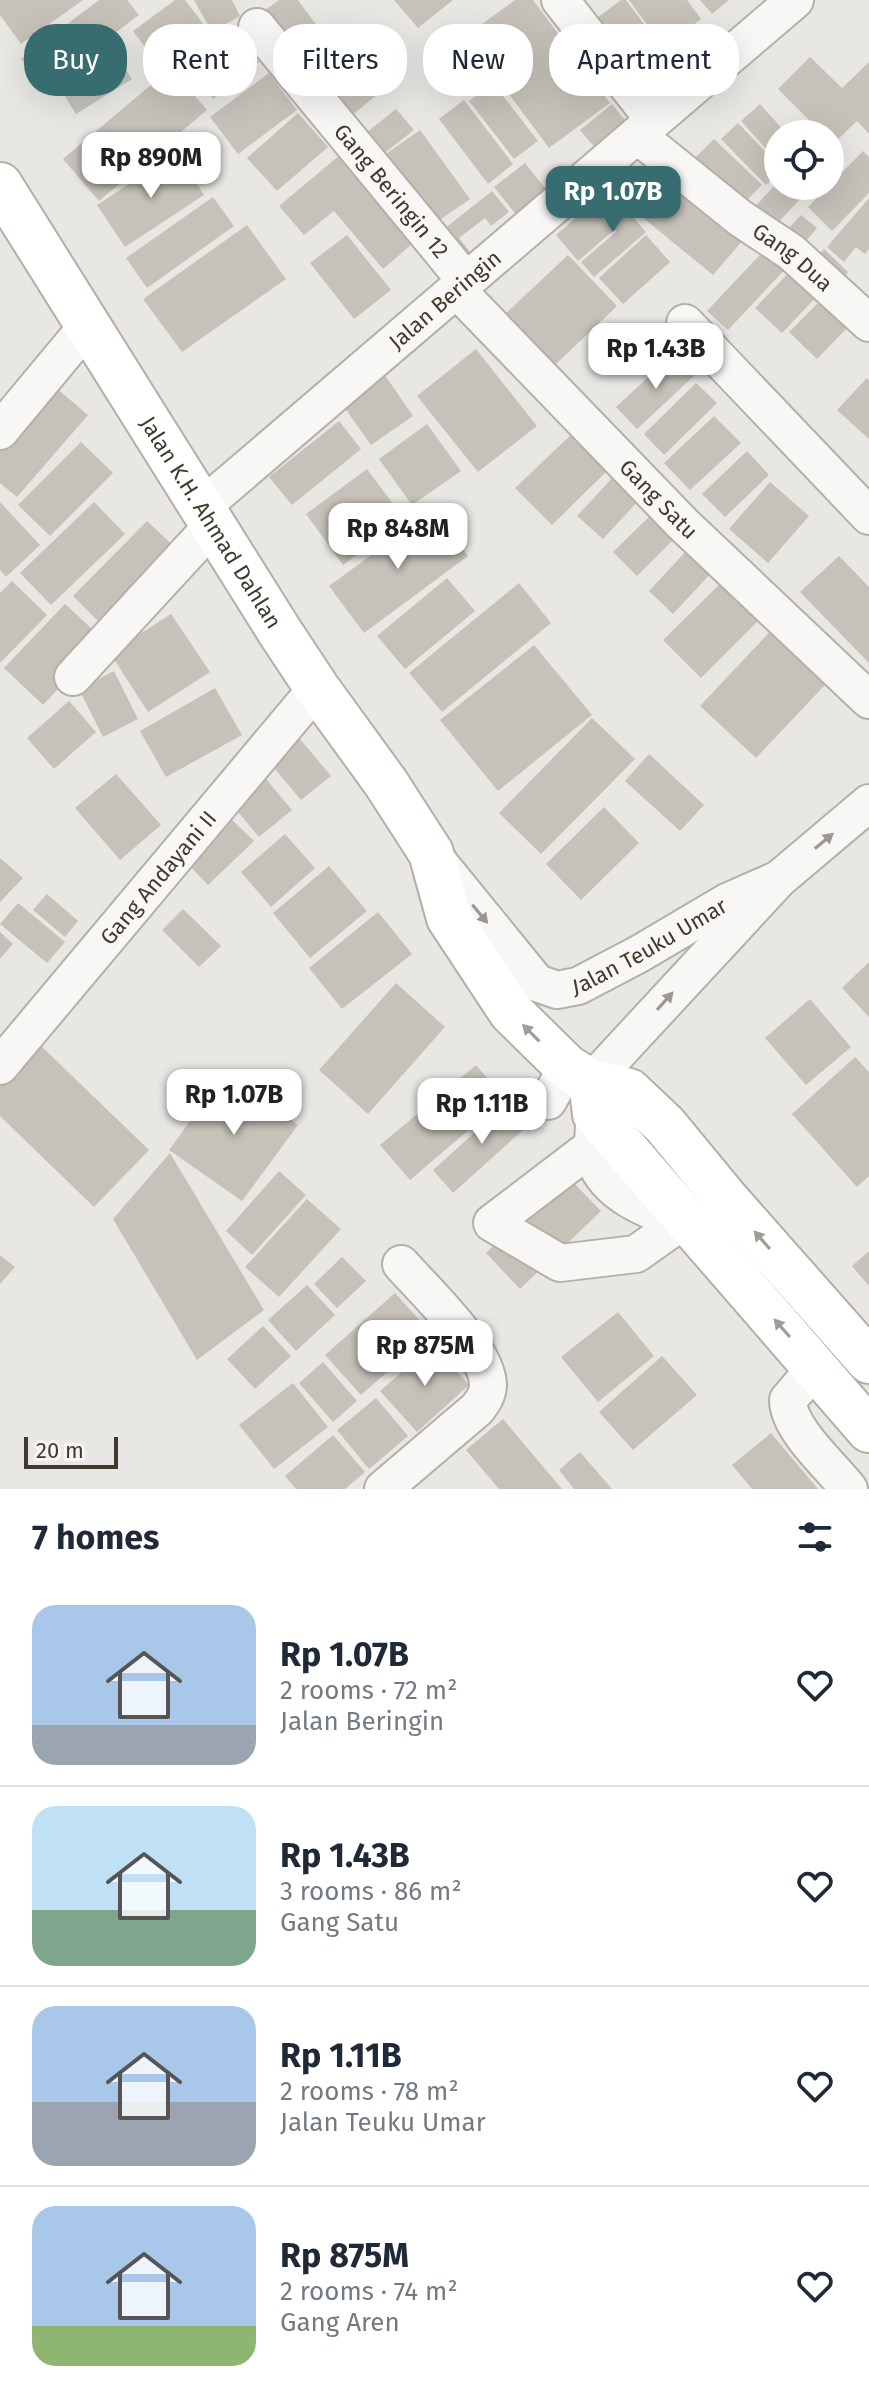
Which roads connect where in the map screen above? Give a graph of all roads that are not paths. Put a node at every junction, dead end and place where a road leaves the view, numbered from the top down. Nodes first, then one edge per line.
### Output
1 (560, 0) edge
2 (795, 0) edge
3 (257, 27) dead end
4 (646, 128) junction
5 (0, 185) edge
6 (461, 285) junction
7 (685, 323) dead end
8 (869, 323) edge
9 (89, 324) junction
10 (0, 431) edge
11 (209, 515) junction
12 (869, 516) edge
13 (73, 677) dead end
14 (317, 688) junction
15 (869, 700) edge
16 (869, 803) edge
17 (431, 853) junction
18 (779, 879) junction
19 (0, 1066) edge
20 (579, 1102) junction
21 (688, 1225) junction
22 (401, 1264) dead end
23 (869, 1361) edge
24 (816, 1367) junction
25 (869, 1430) edge
26 (383, 1489) edge
27 (849, 1489) edge

1 - 4 street, Gang Dua
2 - 4 street, Jalan Beringin
3 - 6 street, Gang Beringin 12
4 - 6 street, Jalan Beringin
4 - 8 street, Gang Dua
5 - 9 main road, Jalan K.H. Ahmad Dahlan
6 - 11 street, Jalan Beringin
6 - 15 street, Gang Satu
7 - 12 street
9 - 10 street
9 - 11 main road, Jalan K.H. Ahmad Dahlan
11 - 13 street, Jalan Beringin
11 - 14 main road, Jalan K.H. Ahmad Dahlan
14 - 17 main road, Jalan K.H. Ahmad Dahlan
14 - 19 street, Gang Andayani II
18 -> 16 street, Jalan Teuku Umar
17 -> 18 street, Jalan Teuku Umar
20 -> 17 main road, Jalan K.H. Ahmad Dahlan
20 -> 18 street, Jalan Teuku Umar
20 - 21 main road, Jalan K.H. Ahmad Dahlan
20 - 21 street, Jalan Teuku Umar
23 -> 20 main road
24 -> 21 main road, Jalan K.H. Ahmad Dahlan
22 - 26 street
24 - 25 main road, Jalan K.H. Ahmad Dahlan
24 - 27 street

